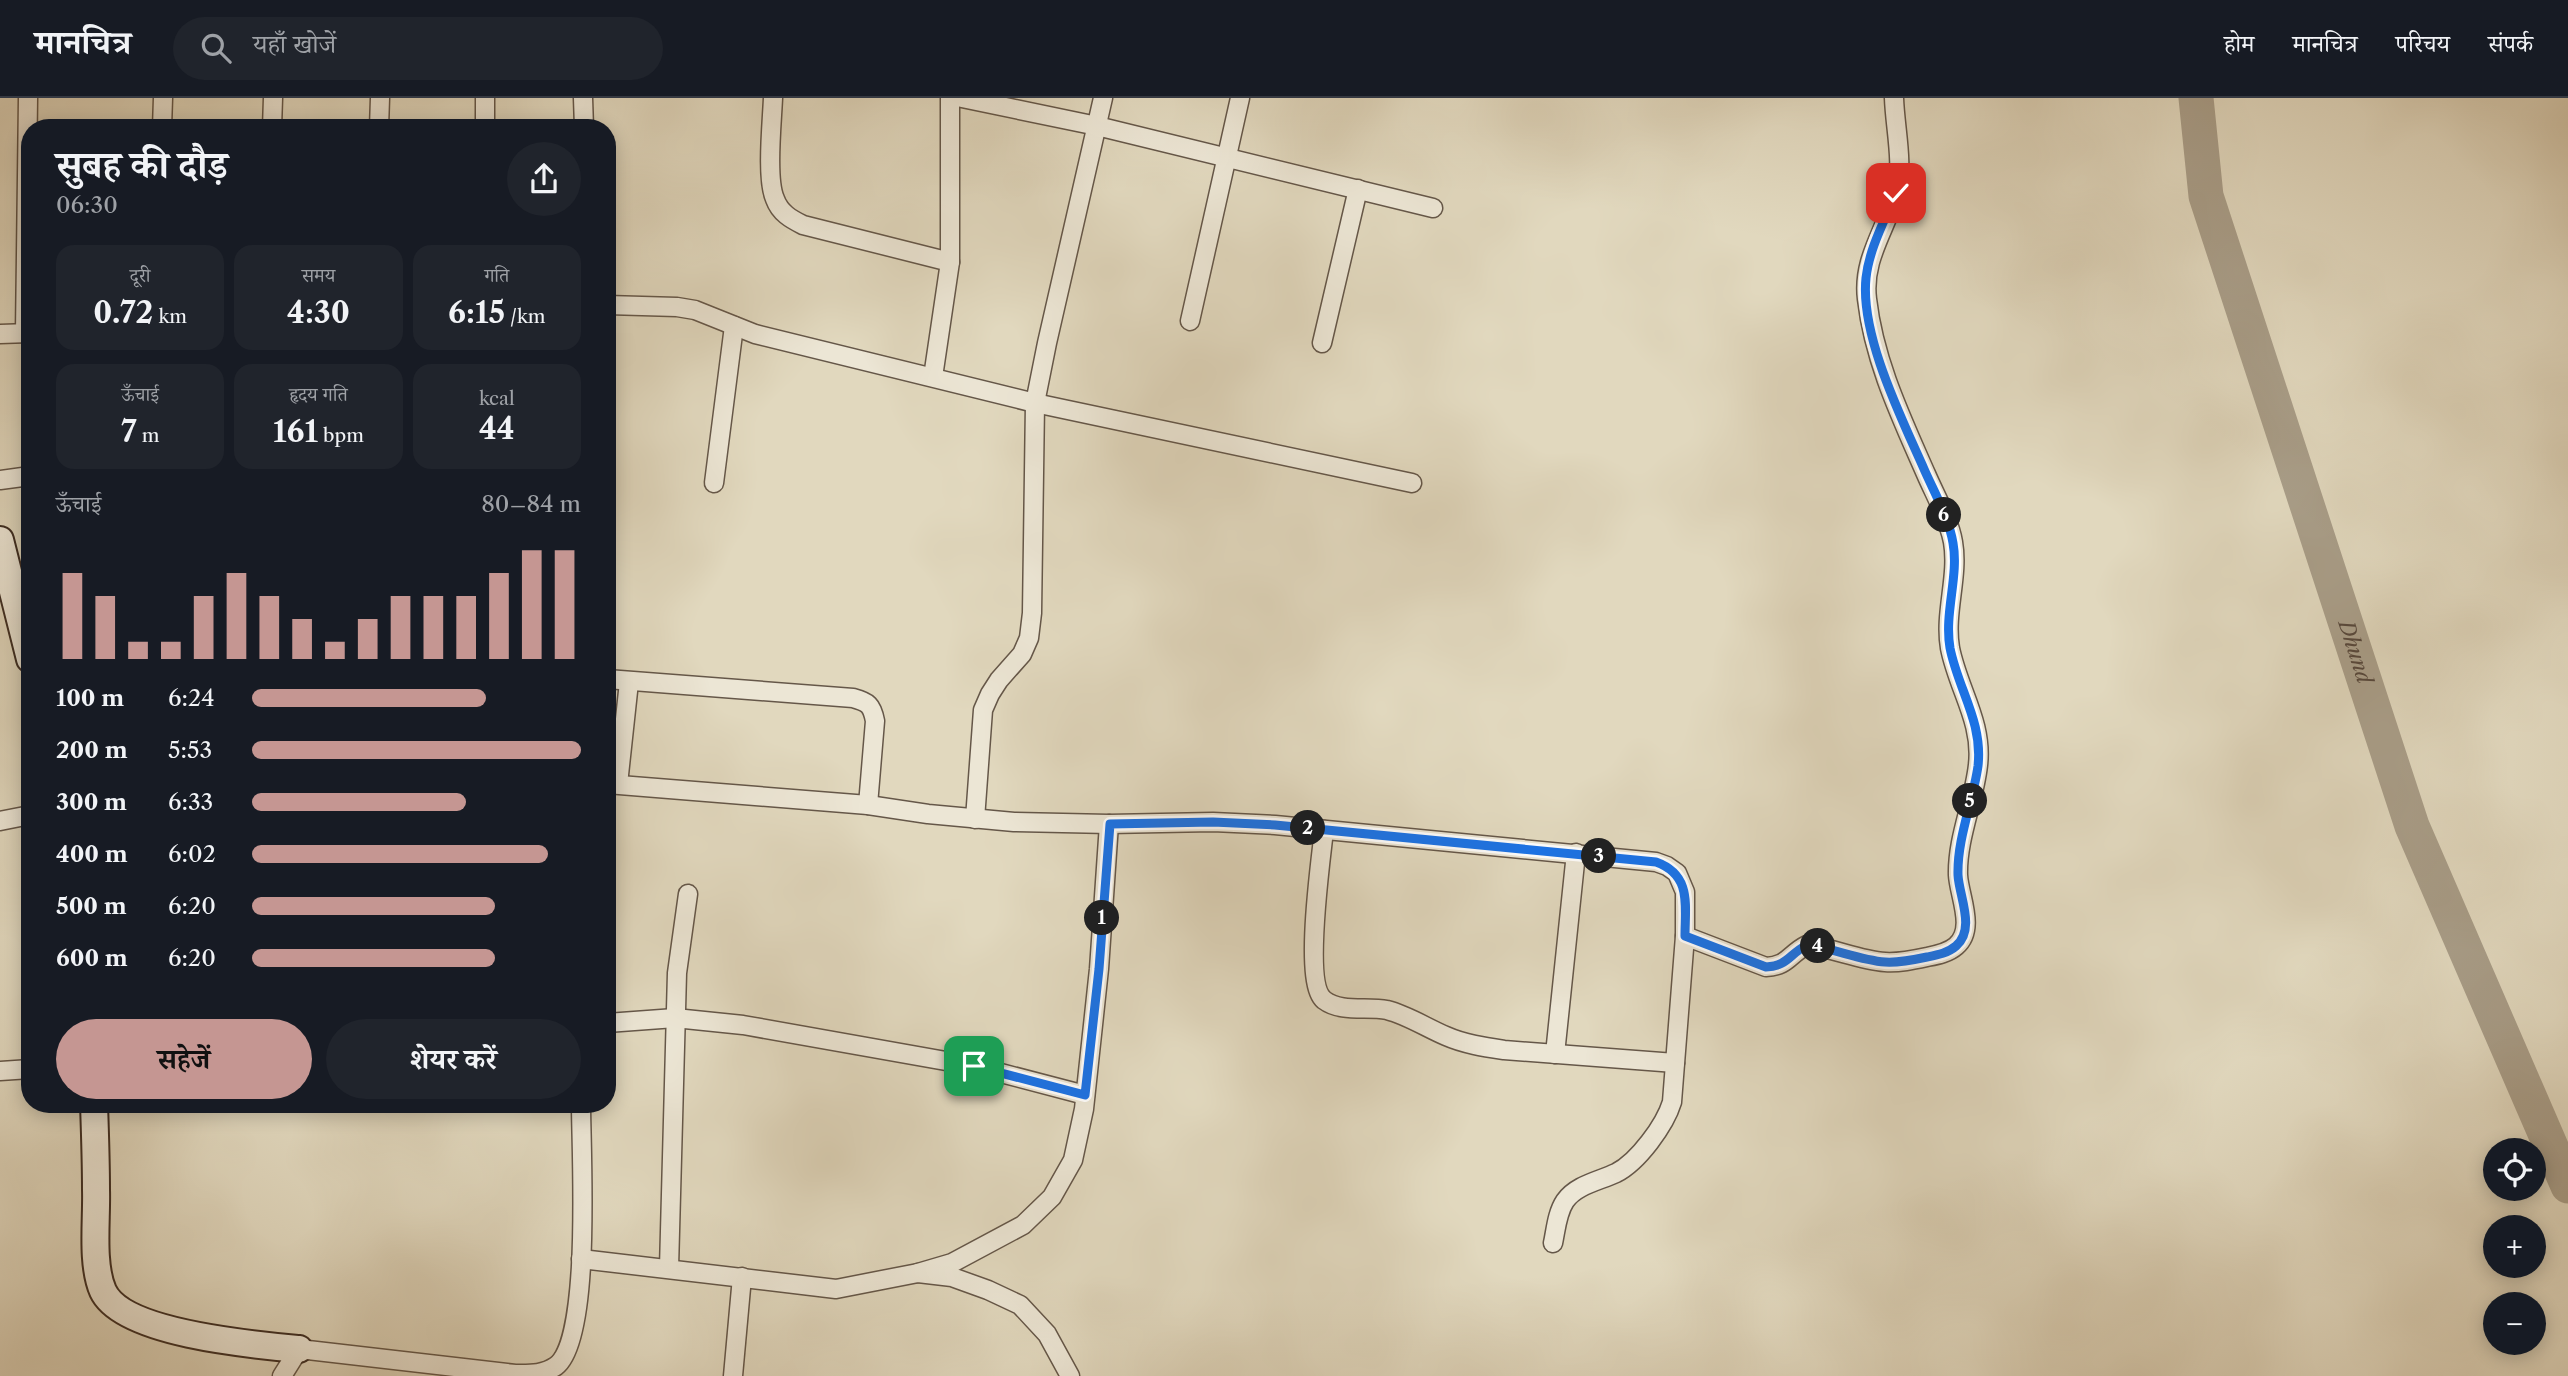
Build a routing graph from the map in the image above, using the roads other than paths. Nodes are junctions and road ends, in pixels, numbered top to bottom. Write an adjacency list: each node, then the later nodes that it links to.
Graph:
1 (28, 98): 13 (street)
2 (163, 98): 14 (street)
3 (273, 98): 15 (street)
4 (380, 98): 16 (street)
5 (485, 98): 17 (street)
6 (583, 98): 18 (street)
7 (773, 98): 23 (street)
8 (950, 98): 23 (street)
9 (962, 98): 19 (street)
10 (1103, 98): 19 (street)
11 (1240, 98): 20 (street)
12 (1894, 98): 50 (street)
13 (28, 119)
14 (162, 119)
15 (272, 119)
16 (379, 119)
17 (485, 119)
18 (584, 119)
19 (1097, 126): 20 (street); 31 (street)
20 (1225, 157): 21 (street); 25 (street)
21 (1358, 189): 22 (street); 29 (street)
22 (1433, 208)
23 (950, 262): 30 (street)
24 (616, 305): 26 (street)
25 (1190, 321)
26 (734, 326): 30 (street); 34 (street)
27 (21, 333): 28 (street)
28 (0, 334)
29 (1322, 343)
30 (933, 377): 31 (street)
31 (1035, 403): 35 (street); 44 (street)
32 (21, 477): 33 (street)
33 (0, 480)
34 (714, 483)
35 (1412, 483)
36 (0, 540): 37 (street)
37 (21, 623)
38 (616, 680): 39 (street)
39 (629, 682): 40 (street); 42 (street)
40 (616, 760)
41 (616, 784): 42 (street)
42 (868, 804): 44 (street)
43 (21, 817): 45 (street)
44 (975, 819): 46 (street)
45 (0, 821)
46 (1110, 824): 47 (street); 57 (street)
47 (1324, 830): 48 (street); 53 (street)
48 (1576, 853): 50 (street); 53 (street)
49 (688, 894): 51 (street)
50 (1685, 936): 54 (street)
51 (675, 1018): 52 (street); 57 (street); 62 (street)
52 (616, 1022)
53 (1555, 1054): 54 (street)
54 (1675, 1063): 60 (street)
55 (21, 1070): 56 (street)
56 (0, 1071)
57 (1085, 1095): 63 (street)
58 (94, 1113): 65 (street)
59 (581, 1113): 61 (street)
60 (1553, 1243)
61 (581, 1259): 62 (street); 66 (street)
62 (669, 1268): 64 (street)
63 (918, 1273): 64 (street); 69 (street)
64 (742, 1277): 68 (street)
65 (299, 1349): 66 (street); 67 (street)
66 (559, 1371)
67 (282, 1376)
68 (733, 1376)
69 (1070, 1376)

